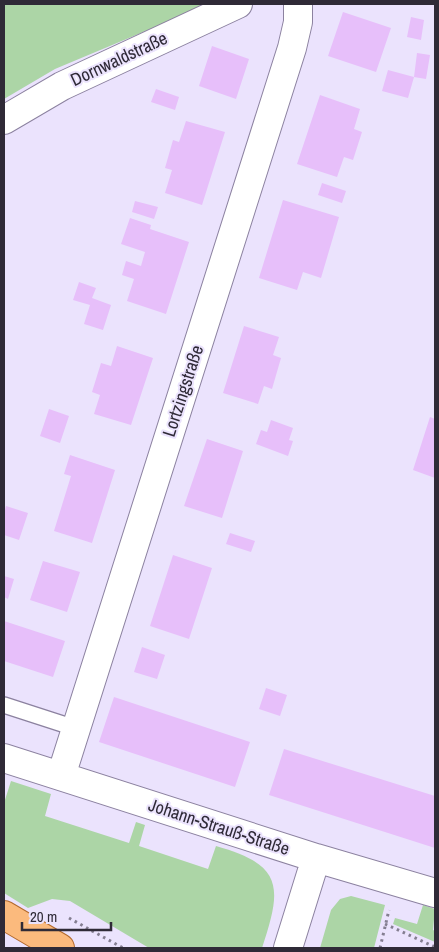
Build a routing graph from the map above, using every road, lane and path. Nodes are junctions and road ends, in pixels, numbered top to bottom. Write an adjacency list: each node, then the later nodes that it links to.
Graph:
1 (238, 4): 3 (street, Dornwaldstraße)
2 (298, 4): 5 (street, Lortzingstraße)
3 (4, 120)
4 (4, 704): 5 (lane)
5 (76, 728): 7 (street, Lortzingstraße)
6 (4, 758): 7 (street, Johann-Strauß-Straße)
7 (61, 776): 8 (street, Johann-Strauß-Straße)
8 (316, 858): 9 (street, Johann-Strauß-Straße); 15 (street)
9 (435, 893)
10 (4, 915): 14 (main road)
11 (385, 924): 13 (path)
12 (383, 933): 16 (path)
13 (435, 947)
14 (60, 948)
15 (288, 948)
16 (380, 948)

